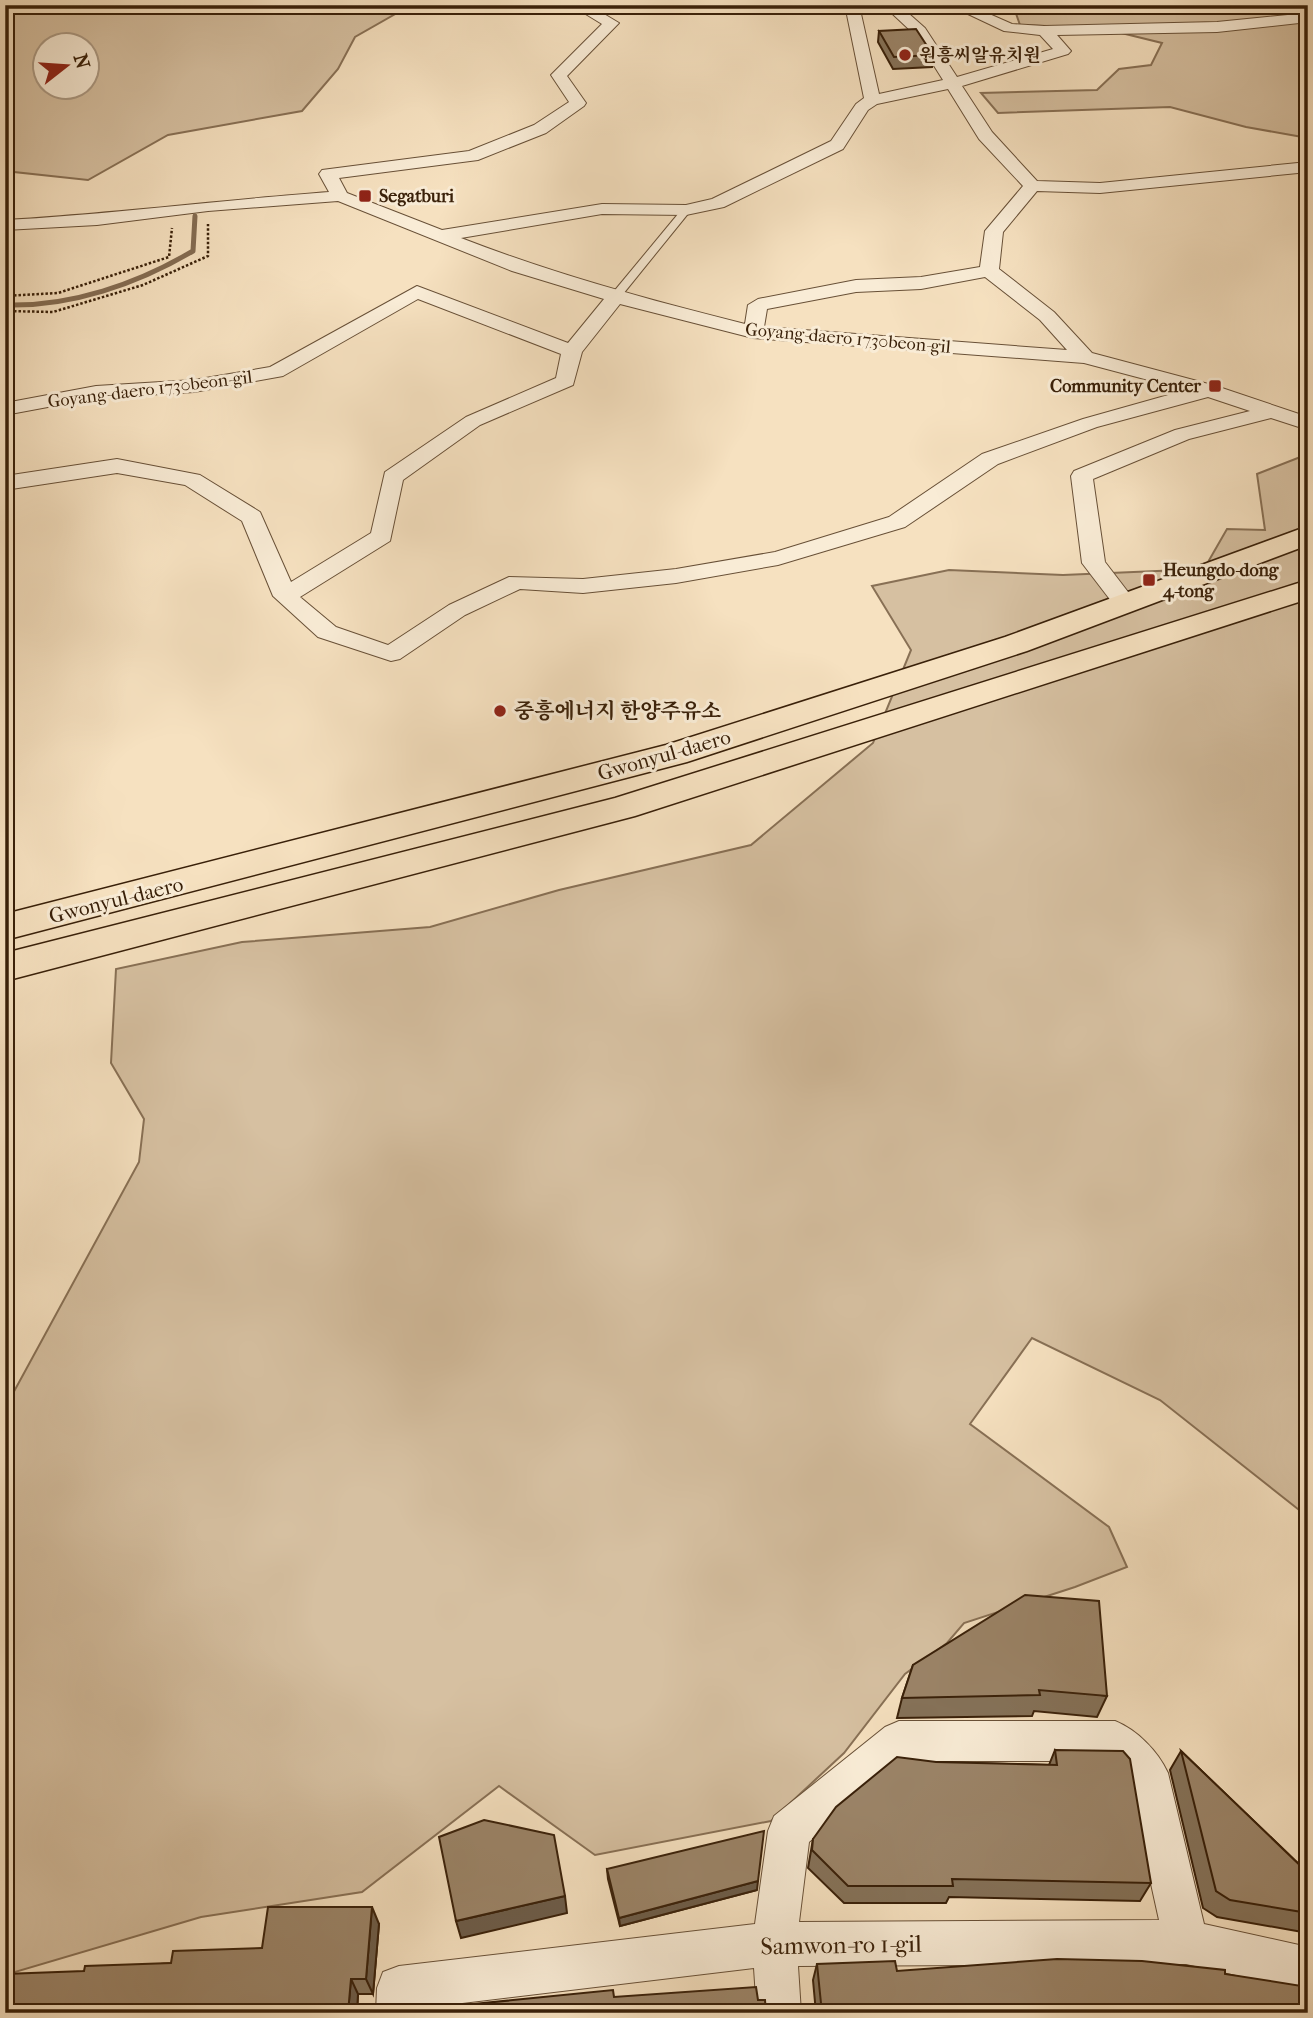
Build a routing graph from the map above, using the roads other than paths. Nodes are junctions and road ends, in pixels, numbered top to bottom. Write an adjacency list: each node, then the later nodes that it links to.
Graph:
1 (578, 5): 11 (street)
2 (852, 5): 8 (street)
3 (957, 6): 4 (street); 6 (street)
4 (896, 11): 7 (street)
5 (1308, 17): 6 (street)
6 (1044, 30): 7 (street)
7 (954, 83): 8 (street); 10 (street)
8 (872, 100): 13 (street)
9 (1308, 167): 10 (street)
10 (1032, 186): 17 (street)
11 (340, 196): 14 (street, Goyang-daero 1730beon-gil); 16 (street, Goyang-daero 1730beon-gil)
12 (17, 206): 14 (street)
13 (685, 210): 16 (street); 18 (lane)
14 (97, 220): 15 (street, Goyang-daero 1730beon-gil)
15 (5, 225)
16 (443, 236): 18 (street, Goyang-daero 1730beon-gil)
17 (989, 271): 19 (street); 21 (street)
18 (615, 297): 19 (street, Goyang-daero 1730beon-gil); 20 (street)
19 (753, 332): 21 (street, Goyang-daero 1730beon-gil)
20 (572, 351): 23 (street, Goyang-daero 1730beon-gil); 29 (street)
21 (1085, 357): 22 (street, Goyang-daero 1730beon-gil)
22 (1209, 390): 24 (street, Goyang-daero 1730beon-gil); 29 (street)
23 (5, 409)
24 (1271, 412): 25 (street, Goyang-daero 1730beon-gil); 30 (street)
25 (1308, 424)
26 (5, 483): 29 (street)
27 (1308, 535): 30 (main road, Gwonyul-daero)
28 (1308, 589): 32 (main road, Gwonyul-daero)
29 (285, 596)
30 (1125, 605): 31 (main road, Gwonyul-daero)
31 (5, 927)
32 (5, 967)
33 (1186, 1942): 34 (street, Samwon-ro 1-gil); 34 (street); 35 (street, Samwon-ro 1-gil)
34 (774, 1944): 36 (street, Samwon-ro 1-gil); 37 (street)
35 (1308, 1969)
36 (398, 2013)
37 (779, 2013)

